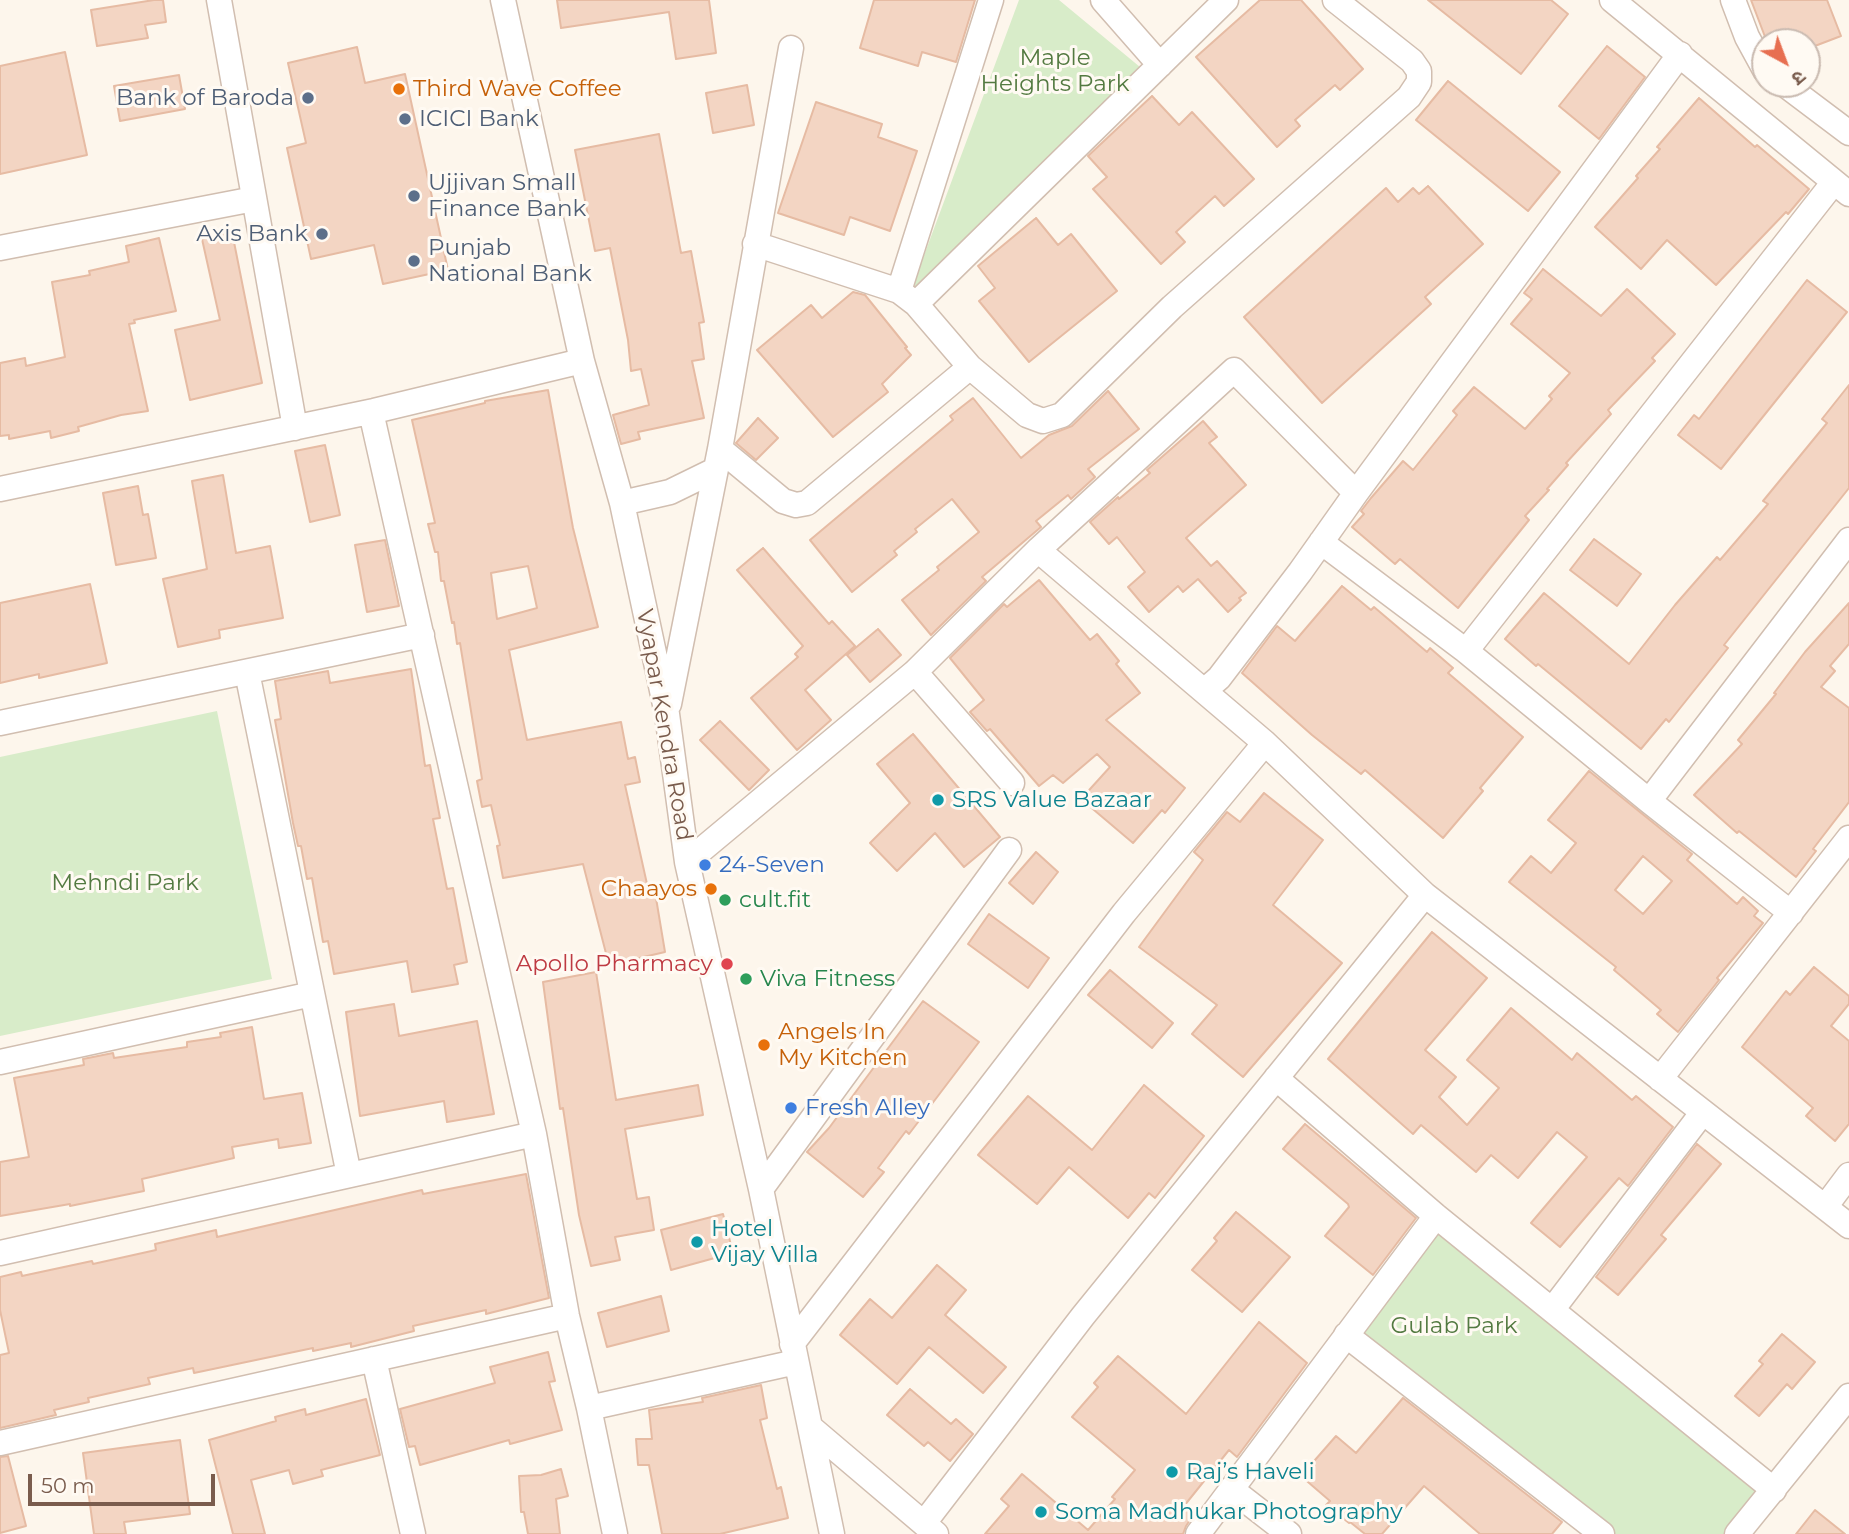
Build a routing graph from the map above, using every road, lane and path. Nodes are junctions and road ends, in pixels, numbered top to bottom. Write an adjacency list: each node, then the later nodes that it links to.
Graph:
1 (219, 0): 16 (street)
2 (503, 0): 20 (street, Vyapar Kendra Road)
3 (991, 0): 19 (street)
4 (1103, 0): 12 (street)
5 (1226, 0): 12 (street)
6 (1335, 0): 21 (street)
7 (1612, 0): 11 (street)
8 (1733, 0): 9 (street)
9 (1751, 44)
10 (791, 48): 17 (street)
11 (1680, 54): 15 (street); 26 (street)
12 (1160, 65): 19 (street)
13 (1803, 98): 14 (street)
14 (1849, 133)
15 (1842, 188): 32 (street)
16 (254, 199): 18 (street); 23 (street)
17 (755, 244): 19 (street); 24 (street)
18 (0, 248)
19 (908, 297): 21 (street)
20 (582, 361): 22 (street); 27 (street, Vyapar Kendra Road)
21 (970, 367): 24 (street)
22 (371, 412): 23 (street); 31 (street)
23 (295, 428): 25 (street)
24 (717, 459): 27 (street); 36 (street)
25 (0, 489)
26 (1356, 493): 29 (street); 30 (street)
27 (622, 503): 36 (street, Vyapar Kendra Road)
28 (1849, 540): 40 (street)
29 (1321, 542): 32 (street); 35 (street)
30 (1038, 550): 34 (street); 35 (street)
31 (422, 635): 33 (street); 51 (street)
32 (1466, 651): 40 (street)
33 (247, 672): 37 (street); 46 (street)
34 (915, 672): 39 (street); 43 (street)
35 (1204, 691): 38 (street)
36 (667, 714): 43 (street, Vyapar Kendra Road)
37 (0, 723)
38 (1265, 743): 44 (street); 62 (street)
39 (1012, 783)
40 (1649, 801): 45 (street)
41 (1849, 838): 45 (street)
42 (1009, 850): 54 (street)
43 (687, 862): 54 (street, Vyapar Kendra Road)
44 (1424, 895): 48 (street); 49 (street)
45 (1791, 912): 49 (street)
46 (312, 994): 47 (street); 52 (street)
47 (0, 1062)
48 (1276, 1078): 56 (street); 70 (street)
49 (1660, 1079): 50 (street)
50 (1703, 1112): 55 (street); 59 (street)
51 (534, 1134): 52 (street); 60 (street)
52 (349, 1175): 58 (street)
53 (1849, 1175): 55 (street)
54 (761, 1189): 62 (street, Vyapar Kendra Road)
55 (1825, 1207): 57 (street)
56 (1436, 1216): 59 (street); 61 (street)
57 (1849, 1226)
58 (0, 1252)
59 (1552, 1310): 69 (street)
60 (567, 1316): 63 (street); 65 (street)
61 (1346, 1335): 68 (street); 76 (street)
62 (794, 1353): 65 (street); 66 (street, Vyapar Kendra Road)
63 (374, 1359): 67 (street); 71 (street)
64 (1849, 1396): 69 (street)
65 (589, 1408): 72 (street)
66 (810, 1427): 70 (street); 73 (street, Vyapar Kendra Road)
67 (0, 1443)
68 (1231, 1489): 74 (street); 75 (street)
69 (1774, 1490): 77 (street)
70 (930, 1529)
71 (413, 1534)
72 (615, 1534)
73 (832, 1534)
74 (1198, 1534)
75 (1289, 1534)
76 (1602, 1534)
77 (1737, 1534)

